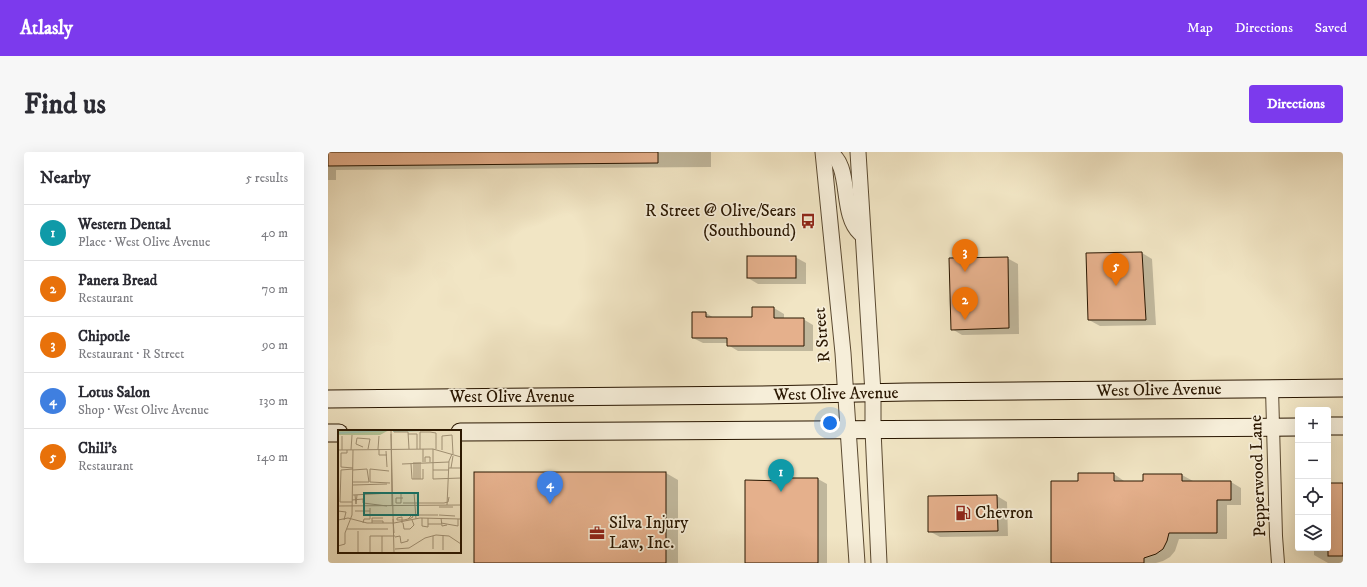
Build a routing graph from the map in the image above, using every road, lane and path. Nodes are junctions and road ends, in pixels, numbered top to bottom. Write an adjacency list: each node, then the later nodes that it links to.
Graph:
1 (824, 152): 8 (street, R Street)
2 (828, 152): 4 (street)
3 (858, 152): 4 (street)
4 (862, 235): 7 (street)
5 (1343, 388): 6 (main road, West Olive Avenue)
6 (1272, 389): 7 (main road, West Olive Avenue); 13 (street, Pepperwood Lane)
7 (873, 393): 8 (main road, West Olive Avenue); 15 (street)
8 (846, 394): 9 (main road, West Olive Avenue); 14 (street, R Street)
9 (328, 399)
10 (1295, 426): 13 (main road, West Olive Avenue)
11 (1331, 426): 12 (main road)
12 (1343, 426)
13 (1273, 427): 15 (main road, West Olive Avenue); 19 (street, Pepperwood Lane)
14 (848, 430): 15 (main road, West Olive Avenue); 16 (main road, West Olive Avenue); 17 (street, R Street)
15 (873, 430): 18 (street)
16 (461, 432)
17 (857, 563)
18 (879, 563)
19 (1278, 563)

